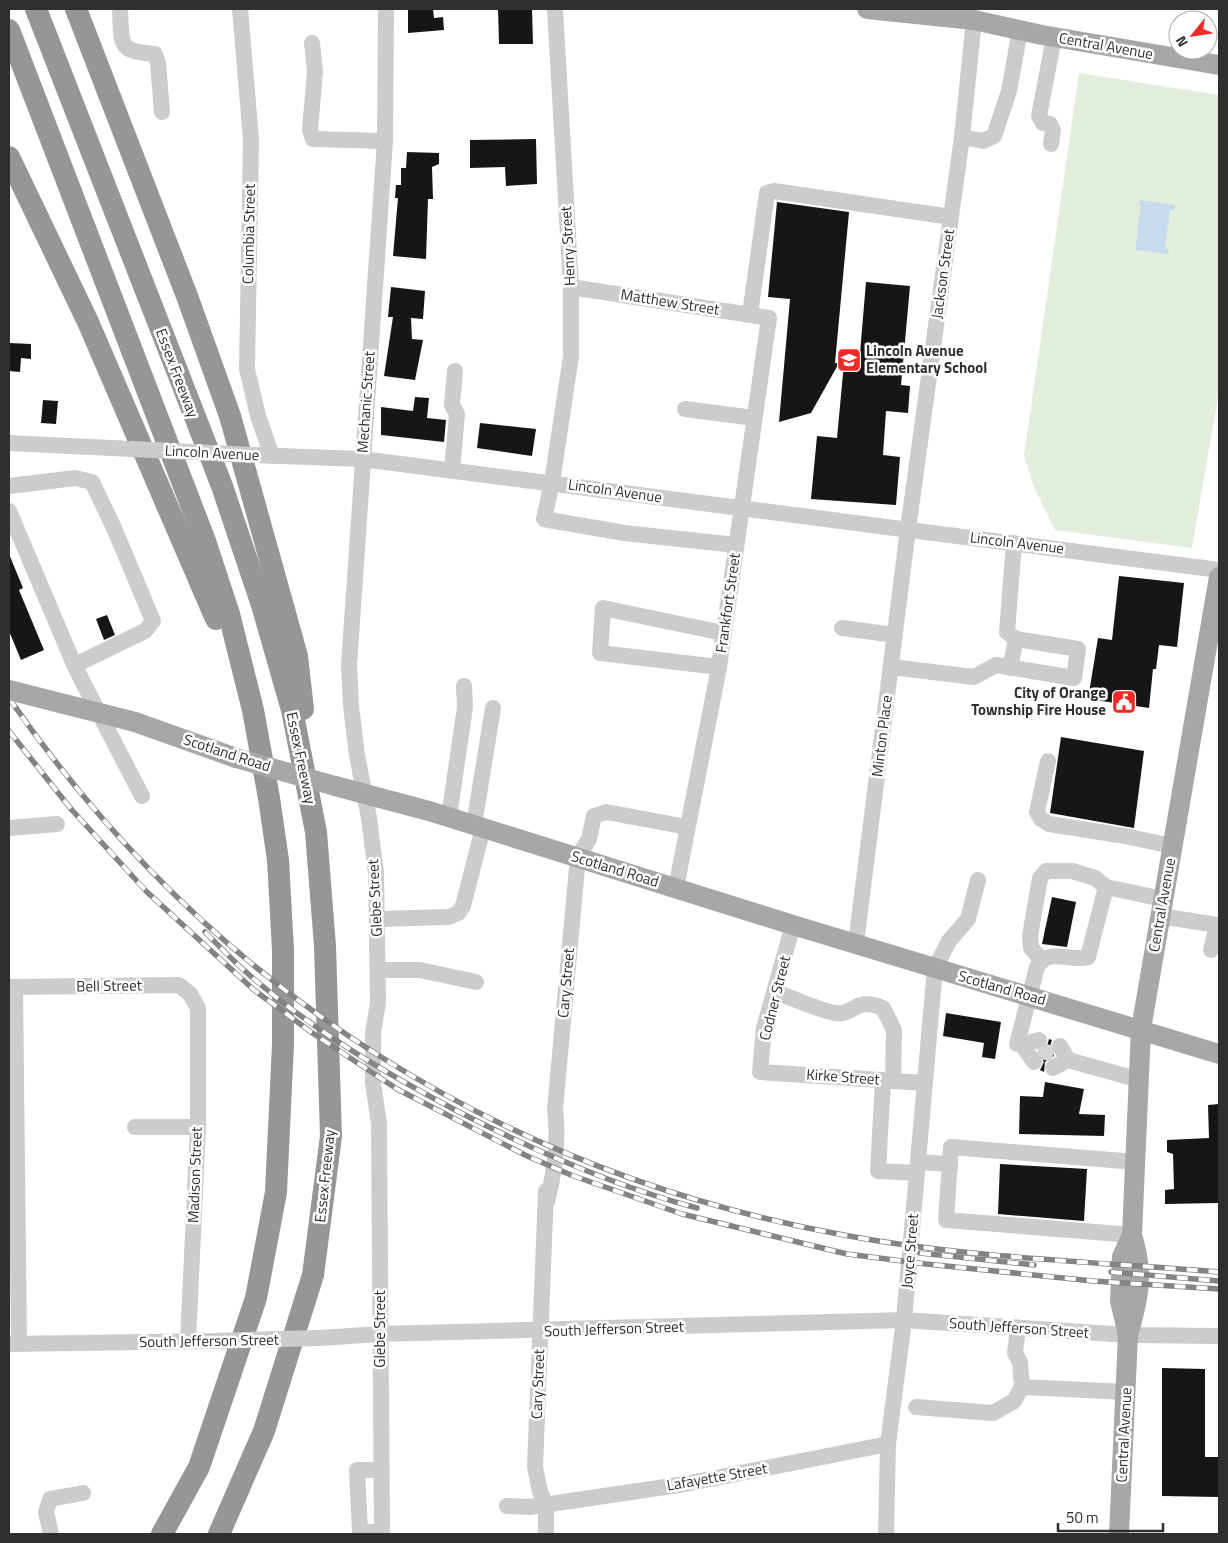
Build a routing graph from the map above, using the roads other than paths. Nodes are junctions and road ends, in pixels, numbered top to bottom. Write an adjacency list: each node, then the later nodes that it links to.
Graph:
1 (36, 9): 59 (highway, Essex Freeway)
2 (76, 9): 59 (highway)
3 (120, 9): 14 (street)
4 (240, 9): 27 (street, Columbia Street)
5 (386, 9): 16 (street, Mechanic Street)
6 (555, 9): 20 (street, Henry Street)
7 (867, 9): 8 (main road, Central Avenue)
8 (975, 14): 9 (main road, Central Avenue); 15 (street, Jackson Street)
9 (1012, 22): 11 (main road, Central Avenue); 15 (street)
10 (9, 30): 50 (highway)
11 (1054, 37): 13 (main road, Central Avenue); 17 (street)
12 (312, 42): 16 (street)
13 (1219, 65)
14 (162, 112)
15 (962, 137): 19 (street, Jackson Street)
16 (385, 141): 28 (street, Mechanic Street)
17 (1051, 144)
18 (9, 157): 50 (highway)
19 (950, 217): 21 (street); 34 (street, Jackson Street)
20 (571, 287): 21 (street, Matthew Street); 30 (street, Henry Street)
21 (750, 314): 22 (street, Matthew Street)
22 (769, 318): 25 (street, Frankfort Street)
23 (456, 371): 29 (street)
24 (685, 409): 25 (street)
25 (754, 418): 32 (street, Frankfort Street)
26 (9, 443): 27 (street, Lincoln Avenue, bridge)
27 (272, 456): 28 (street, Lincoln Avenue)
28 (362, 459): 29 (street, Lincoln Avenue); 52 (street, Mechanic Street)
29 (452, 470): 30 (street, Lincoln Avenue)
30 (552, 482): 32 (street, Lincoln Avenue); 36 (street, Henry Street)
31 (9, 486): 43 (street)
32 (741, 508): 34 (street, Lincoln Avenue); 36 (street, Frankfort Street)
33 (9, 511): 43 (street)
34 (908, 529): 35 (street, Lincoln Avenue); 41 (street, Minton Place)
35 (1014, 543): 37 (street, Lincoln Avenue); 42 (street)
36 (736, 545): 40 (street, Frankfort Street)
37 (1219, 570)
38 (1219, 577): 60 (main road, Central Avenue)
39 (842, 628): 41 (street)
40 (724, 634): 44 (street, Frankfort Street); 44 (street)
41 (894, 635): 45 (street, Minton Place)
42 (1016, 639): 46 (street); 46 (street)
43 (75, 665): 53 (street)
44 (719, 667): 57 (street, Frankfort Street)
45 (890, 667): 46 (street); 69 (street, Minton Place)
46 (1010, 668)
47 (464, 686): 54 (street)
48 (9, 690): 52 (main road, Scotland Road, bridge)
49 (493, 708): 56 (street)
50 (253, 710): 111 (highway)
51 (1048, 761): 60 (street)
52 (364, 794): 54 (main road, Scotland Road); 66 (street, Glebe Street)
53 (142, 796)
54 (449, 817): 56 (main road, Scotland Road)
55 (57, 824): 58 (street)
56 (478, 827): 61 (main road, Scotland Road); 66 (street)
57 (687, 827): 61 (street); 64 (street, Frankfort Street)
58 (9, 828)
59 (316, 832): 112 (highway, Essex Freeway)
60 (1172, 846): 65 (main road, Central Avenue)
61 (578, 857): 64 (main road, Scotland Road); 95 (street, Cary Street)
62 (978, 880): 72 (street)
63 (1106, 887): 65 (street); 71 (street); 71 (street)
64 (676, 888): 68 (main road, Scotland Road)
65 (1162, 908): 67 (street); 79 (main road, Central Avenue)
66 (378, 919): 73 (street, Glebe Street)
67 (1218, 920): 70 (street)
68 (793, 926): 69 (main road, Scotland Road); 76 (street, Codner Street)
69 (856, 943): 72 (main road, Scotland Road)
70 (1211, 950)
71 (1041, 959): 77 (street)
72 (935, 968): 77 (main road, Scotland Road); 86 (street, Joyce Street)
73 (378, 970): 74 (street); 96 (street, Glebe Street)
74 (476, 982)
75 (12, 987): 78 (street, Bell Street); 100 (street)
76 (775, 992): 83 (street, Codner Street); 84 (street)
77 (1028, 995): 79 (main road, Scotland Road); 80 (street)
78 (198, 1008): 88 (street, Madison Street)
79 (1141, 1029): 81 (main road, Scotland Road); 85 (main road, Central Avenue)
80 (1033, 1049)
81 (1219, 1054)
82 (1059, 1058): 85 (street)
83 (760, 1072): 84 (street, Kirke Street)
84 (888, 1080): 86 (street, Kirke Street); 91 (street)
85 (1140, 1080): 89 (main road, Central Avenue)
86 (925, 1083): 91 (street, Joyce Street)
87 (135, 1127): 88 (street)
88 (198, 1127): 99 (street, Madison Street)
89 (1136, 1162): 90 (street); 92 (main road, Central Avenue)
90 (950, 1164): 91 (street); 92 (street)
91 (918, 1167): 93 (street, Joyce Street)
92 (1132, 1235): 97 (main road, Central Avenue)
93 (904, 1320): 94 (street, South Jefferson Street); 95 (street, South Jefferson Street); 104 (street, Joyce Street)
94 (1018, 1328): 97 (street, South Jefferson Street); 101 (street)
95 (540, 1331): 96 (street, South Jefferson Street); 107 (street, Cary Street)
96 (380, 1334): 99 (street, South Jefferson Street, bridge); 105 (street, Glebe Street)
97 (1128, 1335): 98 (street, South Jefferson Street); 102 (main road, Central Avenue)
98 (1219, 1336)
99 (188, 1342): 100 (street, South Jefferson Street)
100 (14, 1343)
101 (1022, 1387): 102 (street); 103 (street)
102 (1127, 1392): 115 (main road, Central Avenue)
103 (916, 1407)
104 (888, 1444): 107 (street, Lafayette Street); 114 (street, Joyce Street)
105 (381, 1470): 109 (street, Glebe Street); 109 (street)
106 (83, 1493): 110 (street)
107 (546, 1504): 108 (street, Lafayette Street); 113 (street, Cary Street)
108 (507, 1506)
109 (382, 1533)
110 (50, 1534)
111 (162, 1534)
112 (219, 1534)
113 (546, 1534)
114 (886, 1534)
115 (1118, 1534)

